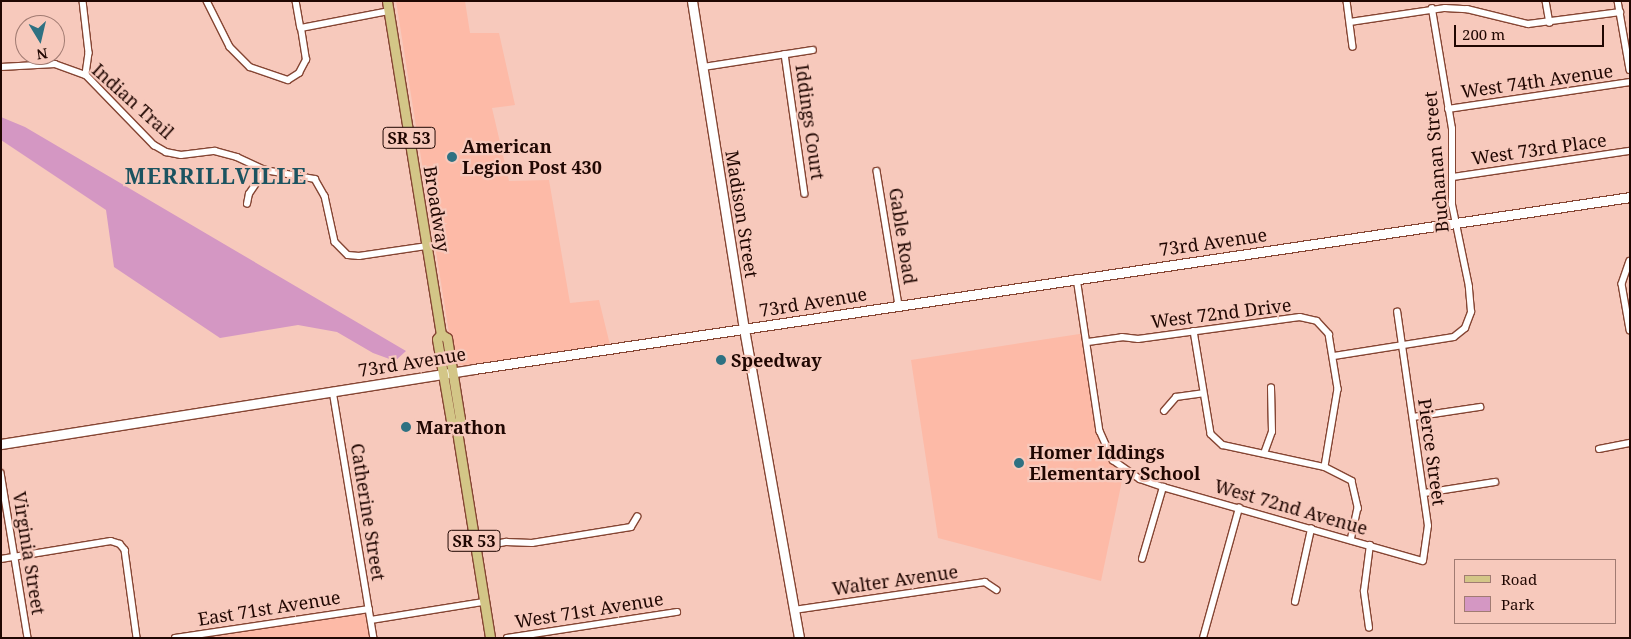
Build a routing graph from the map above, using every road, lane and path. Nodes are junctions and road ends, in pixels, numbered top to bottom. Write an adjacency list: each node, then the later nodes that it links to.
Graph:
1 (83, 1): 20 (street)
2 (207, 1): 13 (street)
3 (296, 1): 13 (street)
4 (692, 1): 18 (street, Madison Street)
5 (1347, 1): 11 (street)
6 (1546, 1): 12 (street)
7 (1618, 1): 10 (street)
8 (388, 4): 13 (street); 31 (main road, Broadway / SR 53)
9 (1432, 9): 11 (street); 12 (street); 22 (street, Buchanan Street)
10 (1620, 12): 12 (street); 19 (street)
11 (1350, 22): 14 (street)
12 (1550, 23)
13 (301, 28)
14 (1353, 47)
15 (813, 50): 16 (street)
16 (785, 54): 18 (street); 27 (street, Iddings Court)
17 (1, 67): 20 (street, Indian Trail)
18 (703, 67): 36 (street, Madison Street)
19 (1630, 70)
20 (86, 75): 24 (street, Indian Trail)
21 (1630, 82): 22 (street, West 74th Avenue)
22 (1448, 109): 26 (street, Buchanan Street)
23 (1630, 151): 26 (street, West 73rd Place)
24 (265, 170): 29 (street); 31 (street, Indian Trail)
25 (877, 172): 34 (street, Gable Road)
26 (1452, 177): 30 (street, Buchanan Street)
27 (805, 194)
28 (1630, 196): 30 (street, 73rd Avenue)
29 (247, 204)
30 (1456, 224): 33 (street, 73rd Avenue); 40 (street, Buchanan Street)
31 (427, 246): 42 (main road, Broadway / SR 53)
32 (1630, 261): 37 (street)
33 (1077, 278): 34 (street, 73rd Avenue); 39 (street)
34 (899, 305): 36 (street, 73rd Avenue)
35 (1397, 312): 40 (street, Pierce Street)
36 (744, 329): 42 (street, 73rd Avenue); 72 (street, Madison Street)
37 (1630, 330)
38 (1194, 331): 39 (street, West 72nd Drive); 41 (street, West 72nd Drive); 45 (street)
39 (1088, 342): 56 (street, West 72nd Avenue)
40 (1402, 346): 41 (street); 48 (street, Pierce Street)
41 (1334, 356): 53 (street, West 72nd Drive)
42 (448, 373): 44 (street, 73rd Avenue); 63 (main road, Broadway / SR 53)
43 (1271, 388): 52 (street)
44 (333, 391): 50 (street, 73rd Avenue); 71 (street, Catherine Street)
45 (1203, 393): 47 (street); 52 (street)
46 (1480, 407): 48 (street)
47 (1164, 411)
48 (1412, 417): 57 (street, Pierce Street)
49 (1630, 443): 51 (street)
50 (1, 444)
51 (1599, 448)
52 (1264, 451): 53 (street)
53 (1326, 467): 61 (street)
54 (1, 473): 64 (street, Virginia Street)
55 (1495, 482): 57 (street)
56 (1163, 487): 58 (street, West 72nd Avenue); 66 (street)
57 (1424, 494): 67 (street, Pierce Street)
58 (1239, 508): 60 (street, West 72nd Avenue); 83 (street)
59 (637, 517): 63 (street)
60 (1312, 529): 61 (street, West 72nd Avenue); 70 (street)
61 (1351, 540): 62 (street, West 72nd Avenue)
62 (1370, 545): 67 (street, West 72nd Avenue); 75 (street)
63 (476, 548): 69 (main road, Broadway / SR 53)
64 (15, 557): 65 (street); 76 (street, Virginia Street); 77 (street)
65 (1, 559)
66 (1142, 559)
67 (1423, 561)
68 (997, 590): 72 (street, Walter Avenue)
69 (484, 602): 74 (street); 80 (main road, Broadway / SR 53)
70 (1295, 602)
71 (369, 609): 74 (street, Catherine Street); 78 (street, East 71st Avenue)
72 (794, 610): 82 (street, Madison Street)
73 (676, 612): 81 (street, West 71st Avenue)
74 (371, 620): 79 (street, Catherine Street)
75 (1368, 628)
76 (28, 638)
77 (137, 638)
78 (174, 638)
79 (374, 638)
80 (490, 638)
81 (507, 638)
82 (799, 638)
83 (1202, 638)

